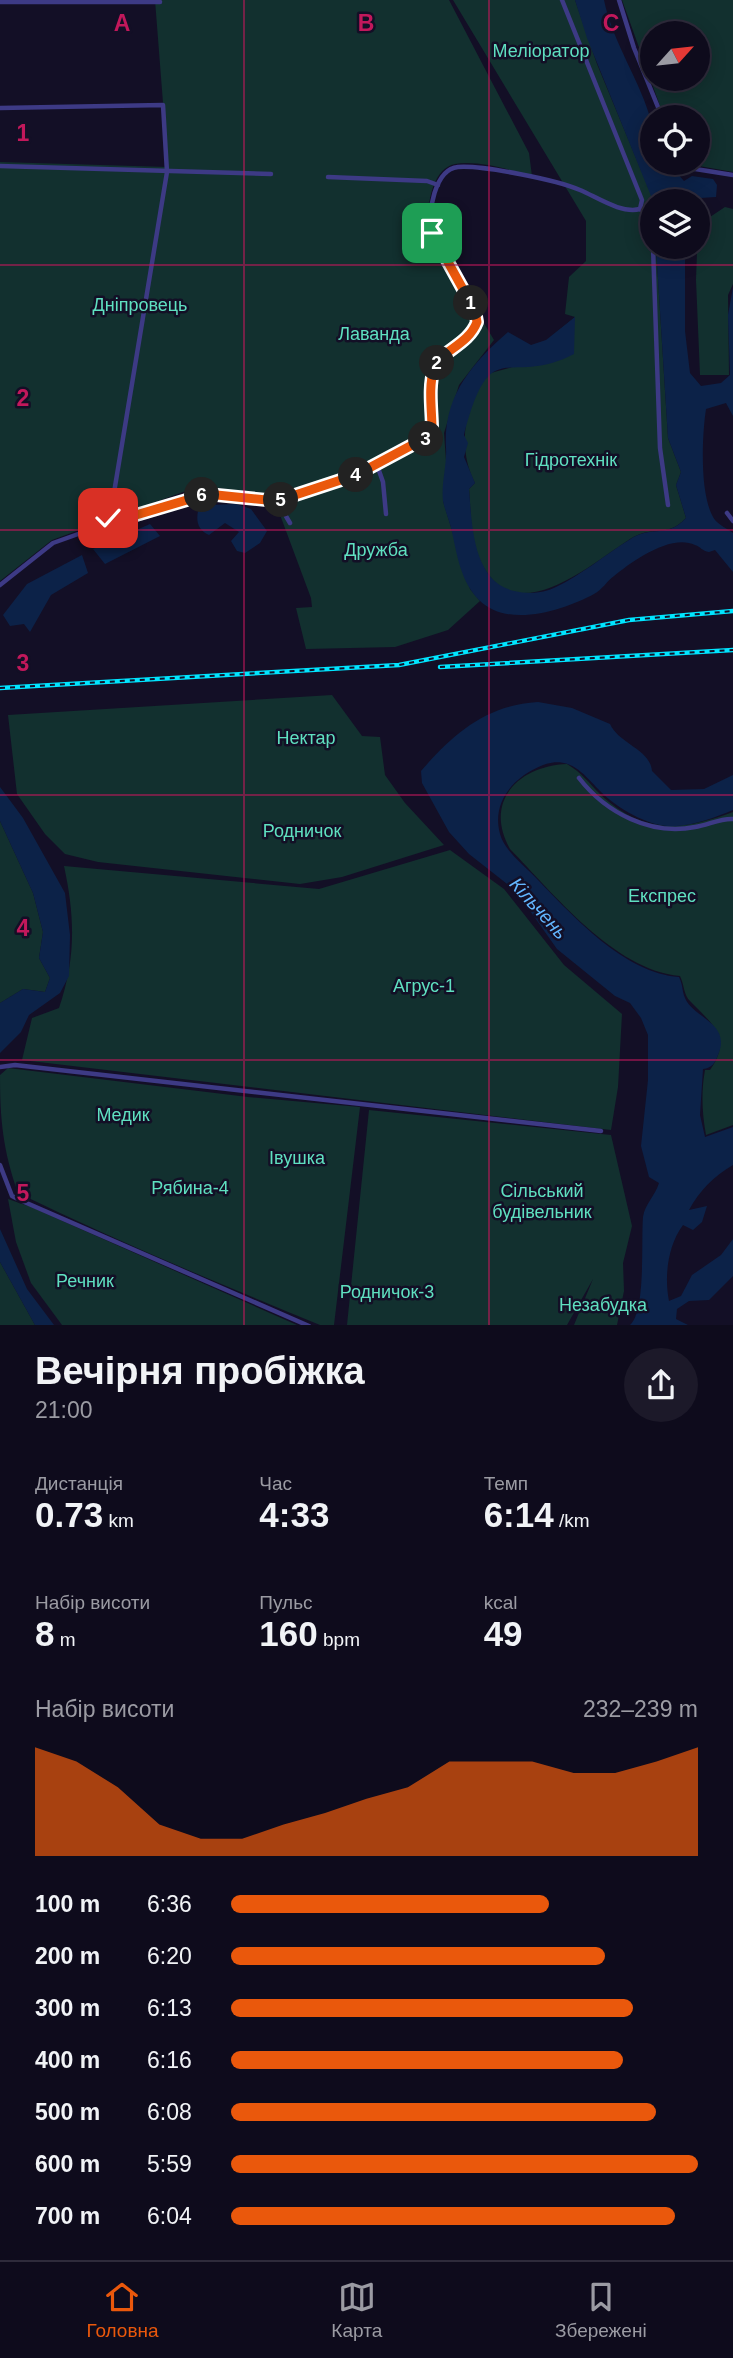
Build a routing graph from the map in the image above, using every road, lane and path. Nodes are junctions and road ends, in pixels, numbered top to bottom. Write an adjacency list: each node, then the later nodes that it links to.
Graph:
1 (562, 0): 14 (street)
2 (619, 0): 5 (street)
3 (0, 2): 4 (street)
4 (160, 2)
5 (657, 105)
6 (0, 108): 9 (street)
7 (0, 166): 9 (street)
8 (710, 171): 11 (street)
9 (167, 172): 10 (street); 23 (street)
10 (271, 174)
11 (733, 175)
12 (328, 177): 13 (street)
13 (438, 184): 15 (street); 17 (street)
14 (640, 195)
15 (640, 209)
16 (653, 259): 19 (street)
17 (377, 465): 18 (street); 21 (street)
18 (277, 501): 23 (street); 24 (street)
19 (668, 505)
20 (727, 513): 22 (street)
21 (386, 514)
22 (733, 521)
23 (109, 523): 25 (street)
24 (290, 523)
25 (0, 585)
26 (579, 778): 27 (street)
27 (733, 819)
28 (0, 1067): 29 (street)
29 (601, 1131)
30 (0, 1165): 31 (street)
31 (309, 1325)

